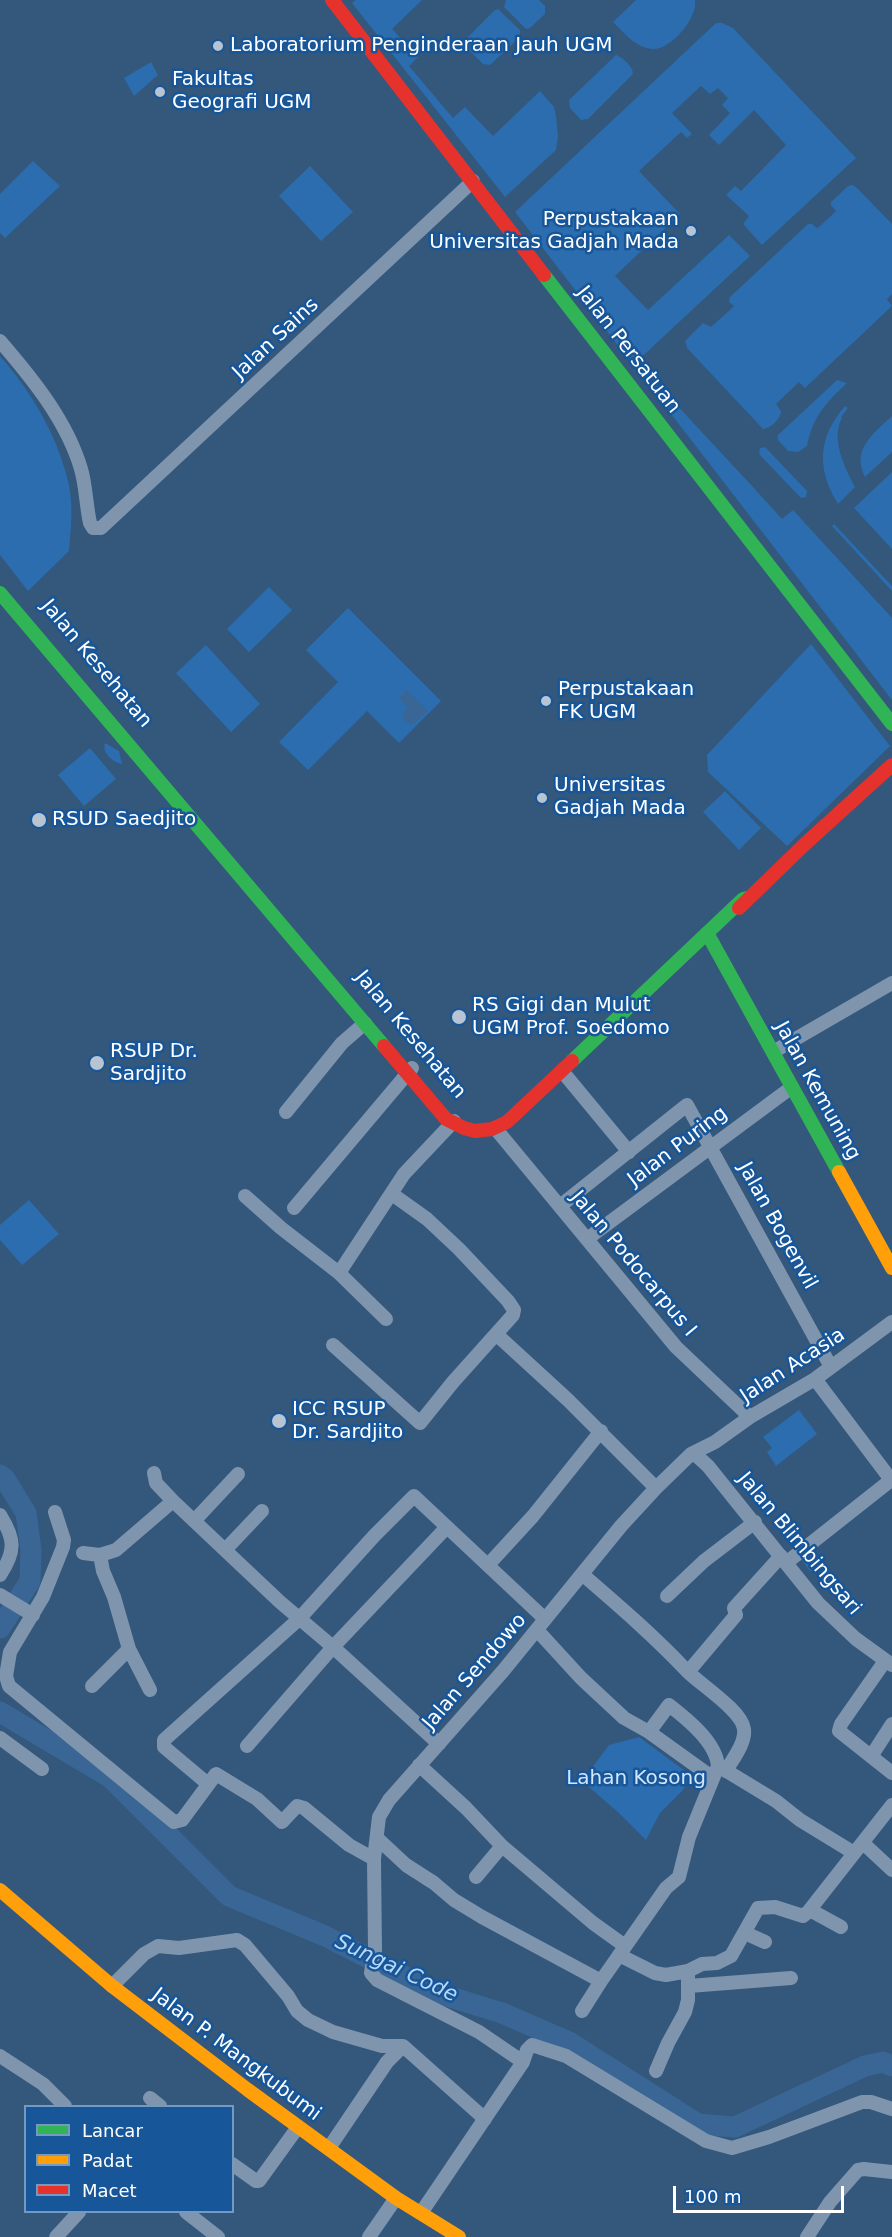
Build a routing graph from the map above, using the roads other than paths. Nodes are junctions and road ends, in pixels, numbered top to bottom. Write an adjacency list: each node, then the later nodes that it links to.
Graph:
1 (332, 0): 2 (street, Jalan Persatuan)
2 (473, 181): 3 (street, Jalan Sains); 7 (street, Jalan Persatuan)
3 (0, 341)
4 (0, 581): 6 (street, Jalan Kesehatan)
5 (0, 593): 6 (street, Jalan Kesehatan)
6 (66, 666): 12 (street, Jalan Kesehatan)
7 (892, 724)
8 (892, 759): 10 (street)
9 (892, 765): 10 (street)
10 (835, 815): 11 (street)
11 (708, 935): 16 (street, Jalan Kemuning); 18 (street)
12 (324, 969): 14 (street, Jalan Kesehatan); 15 (street, Jalan Kesehatan)
13 (892, 983): 16 (street)
14 (365, 1023): 15 (street, Jalan Kesehatan); 20 (street)
15 (392, 1049): 17 (street, Jalan Kesehatan)
16 (773, 1052): 19 (street, Jalan Kemuning)
17 (410, 1070): 21 (street, Jalan Kesehatan); 28 (street)
18 (562, 1071): 22 (street); 24 (street)
19 (792, 1087): 23 (street, Jalan Puring); 30 (street, Jalan Kemuning)
20 (286, 1113)
21 (454, 1121): 22 (street); 25 (street)
22 (495, 1128): 27 (street, Jalan Podocarpus I)
23 (711, 1146): 24 (street, Jalan Bogenvil); 29 (street, Jalan Puring); 36 (street, Jalan Bogenvil)
24 (629, 1152): 27 (street)
25 (392, 1194): 31 (street); 34 (street)
26 (245, 1196): 31 (street)
27 (560, 1206): 29 (street, Jalan Podocarpus I)
28 (294, 1208)
29 (587, 1239): 38 (street, Jalan Podocarpus I)
30 (892, 1268)
31 (339, 1273): 32 (street)
32 (386, 1319)
33 (892, 1322): 36 (street, Jalan Acasia)
34 (496, 1334): 35 (street); 39 (street)
35 (333, 1345)
36 (831, 1367): 37 (street, Jalan Acasia)
37 (815, 1379): 38 (street, Jalan Acasia); 45 (street)
38 (750, 1417): 40 (street, Jalan Acasia)
39 (601, 1431): 46 (street); 59 (street)
40 (715, 1443): 41 (street, Jalan Acasia); 42 (street)
41 (691, 1454): 42 (street, Jalan Blimbingsari); 46 (street, Jalan Sendowo)
42 (708, 1466): 52 (street, Jalan Blimbingsari)
43 (154, 1473): 47 (street)
44 (238, 1474): 51 (street)
45 (892, 1480): 58 (street)
46 (656, 1488): 60 (street, Jalan Sendowo)
47 (173, 1501): 51 (street); 57 (street)
48 (262, 1511): 55 (street)
49 (55, 1512): 64 (street)
50 (0, 1515): 54 (street)
51 (194, 1521): 55 (street)
52 (755, 1522): 58 (street, Jalan Blimbingsari); 63 (street)
53 (446, 1528): 59 (street); 65 (street); 67 (street)
54 (5, 1536): 61 (street)
55 (225, 1550): 65 (street)
56 (83, 1553): 57 (street)
57 (100, 1555): 68 (street)
58 (783, 1559): 69 (street, Jalan Blimbingsari); 70 (street)
59 (488, 1565): 66 (street)
60 (582, 1574): 66 (street, Jalan Sendowo); 70 (street)
61 (0, 1575)
62 (0, 1595): 64 (street)
63 (667, 1596)
64 (30, 1613): 83 (street)
65 (299, 1619): 67 (street); 83 (street)
66 (541, 1625): 74 (street); 76 (street, Jalan Sendowo)
67 (333, 1647): 76 (street); 77 (street)
68 (129, 1649): 71 (street); 72 (street)
69 (889, 1663): 78 (street)
70 (688, 1672): 81 (street)
71 (92, 1686)
72 (150, 1690)
73 (892, 1724): 78 (street)
74 (648, 1732): 81 (street); 81 (street)
75 (0, 1738): 80 (street)
76 (439, 1744): 79 (street, Jalan Sendowo)
77 (247, 1746)
78 (872, 1755): 82 (street)
79 (419, 1765): 85 (street, Jalan Sendowo); 86 (street)
80 (42, 1769)
81 (719, 1772): 87 (street); 96 (street)
82 (892, 1773)
83 (208, 1784): 88 (street)
84 (892, 1805): 87 (street)
85 (377, 1838): 88 (street, Jalan Sendowo); 99 (street)
86 (502, 1846): 90 (street); 96 (street)
87 (859, 1848): 89 (street); 92 (street)
88 (374, 1859): 105 (street, Jalan Sendowo)
89 (892, 1870)
90 (476, 1877)
91 (0, 1890): 100 (street, Jalan P. Mangkubumi)
92 (810, 1910): 93 (street); 94 (street)
93 (841, 1927)
94 (745, 1933): 95 (street); 97 (street)
95 (765, 1942)
96 (622, 1950): 97 (street); 99 (street)
97 (688, 1971): 101 (street)
98 (791, 1978): 101 (street)
99 (601, 1981): 102 (street)
100 (112, 1986): 103 (street); 110 (street, Jalan P. Mangkubumi)
101 (689, 1986): 106 (street)
102 (582, 2011)
103 (403, 2046): 109 (street); 111 (street)
104 (0, 2056): 107 (street)
105 (524, 2062): 108 (street); 109 (street)
106 (656, 2071)
107 (64, 2105)
108 (892, 2109)
109 (485, 2119): 117 (street)
110 (298, 2127): 111 (street, Jalan P. Mangkubumi); 112 (street)
111 (329, 2148): 114 (street, Jalan P. Mangkubumi)
112 (234, 2165)
113 (892, 2172): 122 (street)
114 (396, 2198): 117 (street, Jalan P. Mangkubumi); 120 (street)
115 (77, 2213): 118 (street)
116 (188, 2213): 119 (street)
117 (421, 2213): 121 (street, Jalan P. Mangkubumi)
118 (56, 2237)
119 (218, 2237)
120 (369, 2237)
121 (459, 2237)
122 (807, 2237)

